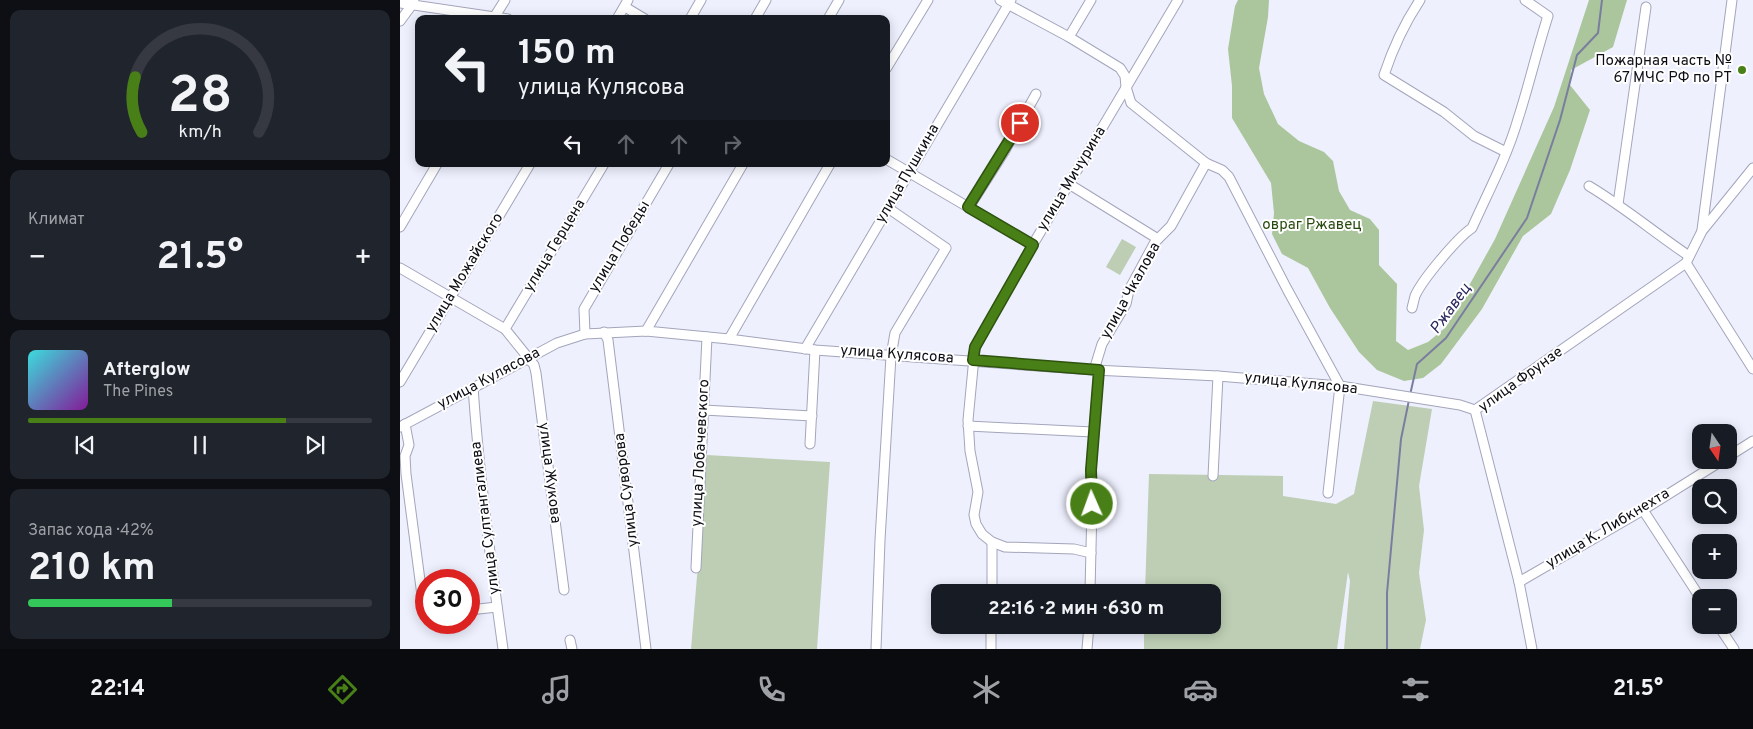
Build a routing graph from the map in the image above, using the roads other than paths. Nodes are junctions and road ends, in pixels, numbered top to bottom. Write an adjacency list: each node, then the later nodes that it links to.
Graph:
1 (505, 0): 17 (street)
2 (702, 0): 20 (street)
3 (766, 0): 21 (street)
4 (839, 0): 22 (street)
5 (928, 0): 25 (street)
6 (1091, 0): 24 (street)
7 (1178, 0): 26 (street, улица Мичурина)
8 (1420, 0): 28 (street)
9 (1525, 0): 28 (street)
10 (1732, 0): 45 (street, улица Фрунзе)
11 (414, 2): 13 (street); 16 (street); 23 (street)
12 (1006, 2): 24 (street); 38 (street, улица Пушкина)
13 (400, 3)
14 (626, 3): 18 (street); 19 (street)
15 (1646, 8): 41 (street)
16 (489, 15)
17 (496, 15)
18 (619, 15)
19 (640, 15)
20 (693, 15)
21 (757, 15)
22 (830, 15)
23 (400, 21)
24 (1068, 37): 26 (street)
25 (890, 62)
26 (1126, 87): 30 (street); 39 (street, улица Мичурина)
27 (1036, 94): 42 (street)
28 (1506, 152): 51 (street)
29 (890, 161): 38 (street)
30 (1206, 164): 46 (street, улица Чкалова); 67 (street)
31 (435, 167): 44 (street)
32 (528, 167): 50 (street, улица Можайского)
33 (602, 167): 52 (street, улица Герцена)
34 (667, 167): 55 (street, улица Победы)
35 (741, 167): 53 (street)
36 (828, 167): 57 (street)
37 (1753, 167): 45 (street, улица Фрунзе)
38 (909, 172): 42 (street); 43 (street, улица Пушкина)
39 (1069, 184): 46 (street); 47 (street, улица Мичурина)
40 (1589, 186): 41 (street)
41 (1618, 204): 48 (street)
42 (968, 207): 47 (street)
43 (888, 208): 58 (street, улица Пушкина); 60 (street)
44 (400, 228)
45 (1702, 231): 48 (street, улица Фрунзе)
46 (1158, 239): 64 (street, улица Чкалова)
47 (1033, 245): 62 (street, улица Мичурина)
48 (1687, 260): 63 (street); 70 (street, улица Фрунзе)
49 (400, 268): 50 (street)
50 (451, 297): 52 (street); 66 (street, улица Можайского)
51 (1412, 308)
52 (505, 329): 61 (street, улица Жукова)
53 (646, 331): 54 (street, улица Кулясова); 56 (street, улица Кулясова)
54 (604, 332): 55 (street, улица Кулясова); 97 (street, улица Суворова)
55 (585, 334): 61 (street, улица Кулясова)
56 (707, 337): 57 (street, улица Кулясова); 69 (street, улица Лобачевского)
57 (728, 339): 58 (street, улица Кулясова)
58 (805, 349): 59 (street, улица Кулясова)
59 (815, 350): 60 (street, улица Кулясова); 71 (street)
60 (892, 356): 62 (street, улица Кулясова); 98 (street)
61 (527, 358): 68 (street, улица Кулясова); 90 (street, улица Жукова)
62 (973, 360): 64 (street, улица Кулясова); 73 (street, улица Мичурина)
63 (1753, 369)
64 (1096, 370): 65 (street, улица Кулясова); 74 (street, улица Чкалова)
65 (1218, 376): 67 (street, улица Кулясова); 79 (street)
66 (400, 382)
67 (1340, 386): 70 (street, улица Кулясова); 80 (street)
68 (473, 387): 72 (street, улица Кулясова); 91 (street, улица Султангалиева)
69 (703, 410): 71 (street); 84 (street, улица Лобачевского)
70 (1475, 410): 86 (street, улица Фрунзе)
71 (812, 416): 76 (street)
72 (403, 426): 85 (street)
73 (968, 426): 74 (street); 82 (street, улица Мичурина)
74 (1094, 432): 83 (street, улица Чкалова)
75 (1753, 441): 77 (street)
76 (810, 444)
77 (1738, 450)
78 (1708, 469): 81 (street, улица К. Либкнехта)
79 (1212, 476)
80 (1328, 493)
81 (1642, 510): 86 (street, улица К. Либкнехта); 89 (street)
82 (992, 542): 83 (street); 87 (street)
83 (1091, 553): 88 (street, улица Чкалова)
84 (696, 568)
85 (419, 569)
86 (1519, 582): 101 (street, улица Фрунзе)
87 (992, 584)
88 (1090, 584)
89 (1694, 589)
90 (564, 590)
91 (497, 607): 92 (street); 96 (street, улица Султангалиева)
92 (480, 609)
93 (991, 634): 99 (street)
94 (1088, 634): 100 (street)
95 (1724, 634): 102 (street)
96 (503, 649)
97 (646, 649)
98 (876, 649)
99 (991, 649)
100 (1087, 649)
101 (1532, 649)
102 (1734, 649)

